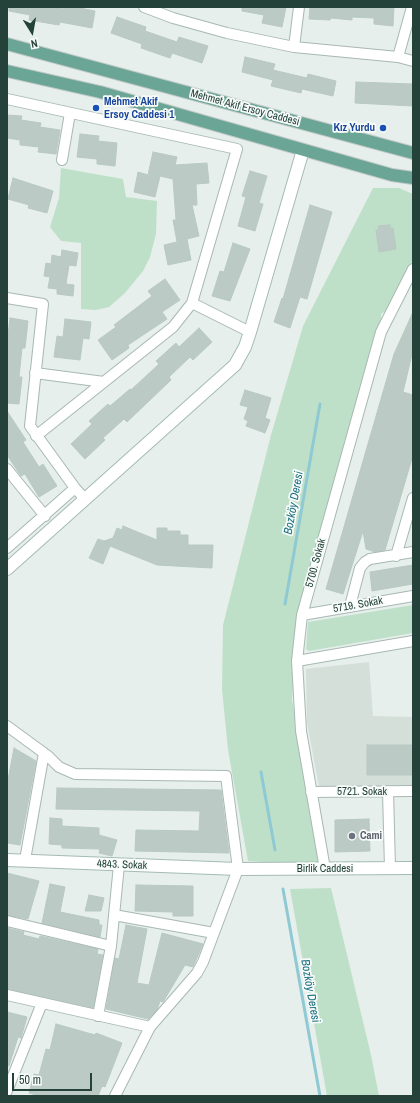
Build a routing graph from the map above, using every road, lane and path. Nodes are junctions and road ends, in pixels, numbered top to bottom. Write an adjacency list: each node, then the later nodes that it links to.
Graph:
1 (144, 7): 5 (street)
2 (175, 7): 5 (street)
3 (299, 7): 7 (street)
4 (412, 7): 8 (street)
5 (173, 18): 7 (street)
6 (7, 44): 14 (main road, Mehmet Akif Ersoy Caddesi)
7 (294, 47): 8 (street)
8 (398, 57): 9 (street)
9 (413, 61)
10 (7, 71): 13 (main road, Mehmet Akif Ersoy Caddesi)
11 (7, 99): 12 (street)
12 (70, 113): 15 (street); 19 (street)
13 (303, 150): 16 (main road, Mehmet Akif Ersoy Caddesi); 20 (street)
14 (411, 150)
15 (62, 160)
16 (413, 178)
17 (413, 269): 36 (street, 5700. Sokak)
18 (7, 298): 21 (street)
19 (192, 303): 20 (street); 22 (street)
20 (250, 332): 27 (street)
21 (35, 373): 22 (street); 23 (street)
22 (104, 382): 23 (street)
23 (36, 436): 25 (street)
24 (7, 469): 29 (street)
25 (75, 488): 27 (street); 29 (street)
26 (413, 498): 28 (street)
27 (85, 499): 33 (street)
28 (411, 512): 32 (street)
29 (45, 516): 30 (street)
30 (7, 548)
31 (413, 552): 32 (street)
32 (396, 556): 35 (street)
33 (7, 569)
34 (413, 596): 35 (street, 5719. Sokak)
35 (350, 606): 36 (street, 5719. Sokak)
36 (302, 614): 38 (street, 5700. Sokak)
37 (413, 640): 38 (street)
38 (297, 660): 42 (street, 5700. Sokak)
39 (7, 726): 40 (street)
40 (44, 753): 45 (street); 48 (street)
41 (413, 791): 43 (street, 5721. Sokak)
42 (311, 792): 43 (street, 5721. Sokak); 49 (street, 5700. Sokak)
43 (388, 792): 50 (street)
44 (7, 860): 45 (street, 4843. Sokak)
45 (25, 860): 46 (street, 4843. Sokak)
46 (119, 865): 48 (street, 4843. Sokak); 51 (street)
47 (413, 868): 50 (street, Birlik Caddesi)
48 (238, 869): 49 (street, Birlik Caddesi); 53 (street)
49 (325, 869): 50 (street, Birlik Caddesi)
50 (390, 869)
51 (114, 915): 53 (street); 54 (street)
52 (7, 921): 54 (street)
53 (214, 933): 58 (street)
54 (111, 946): 57 (street)
55 (7, 995): 56 (street)
56 (42, 1003): 57 (street); 59 (street)
57 (98, 1016): 58 (street)
58 (150, 1027): 61 (street)
59 (11, 1072): 60 (street)
60 (7, 1091)
61 (115, 1096)

